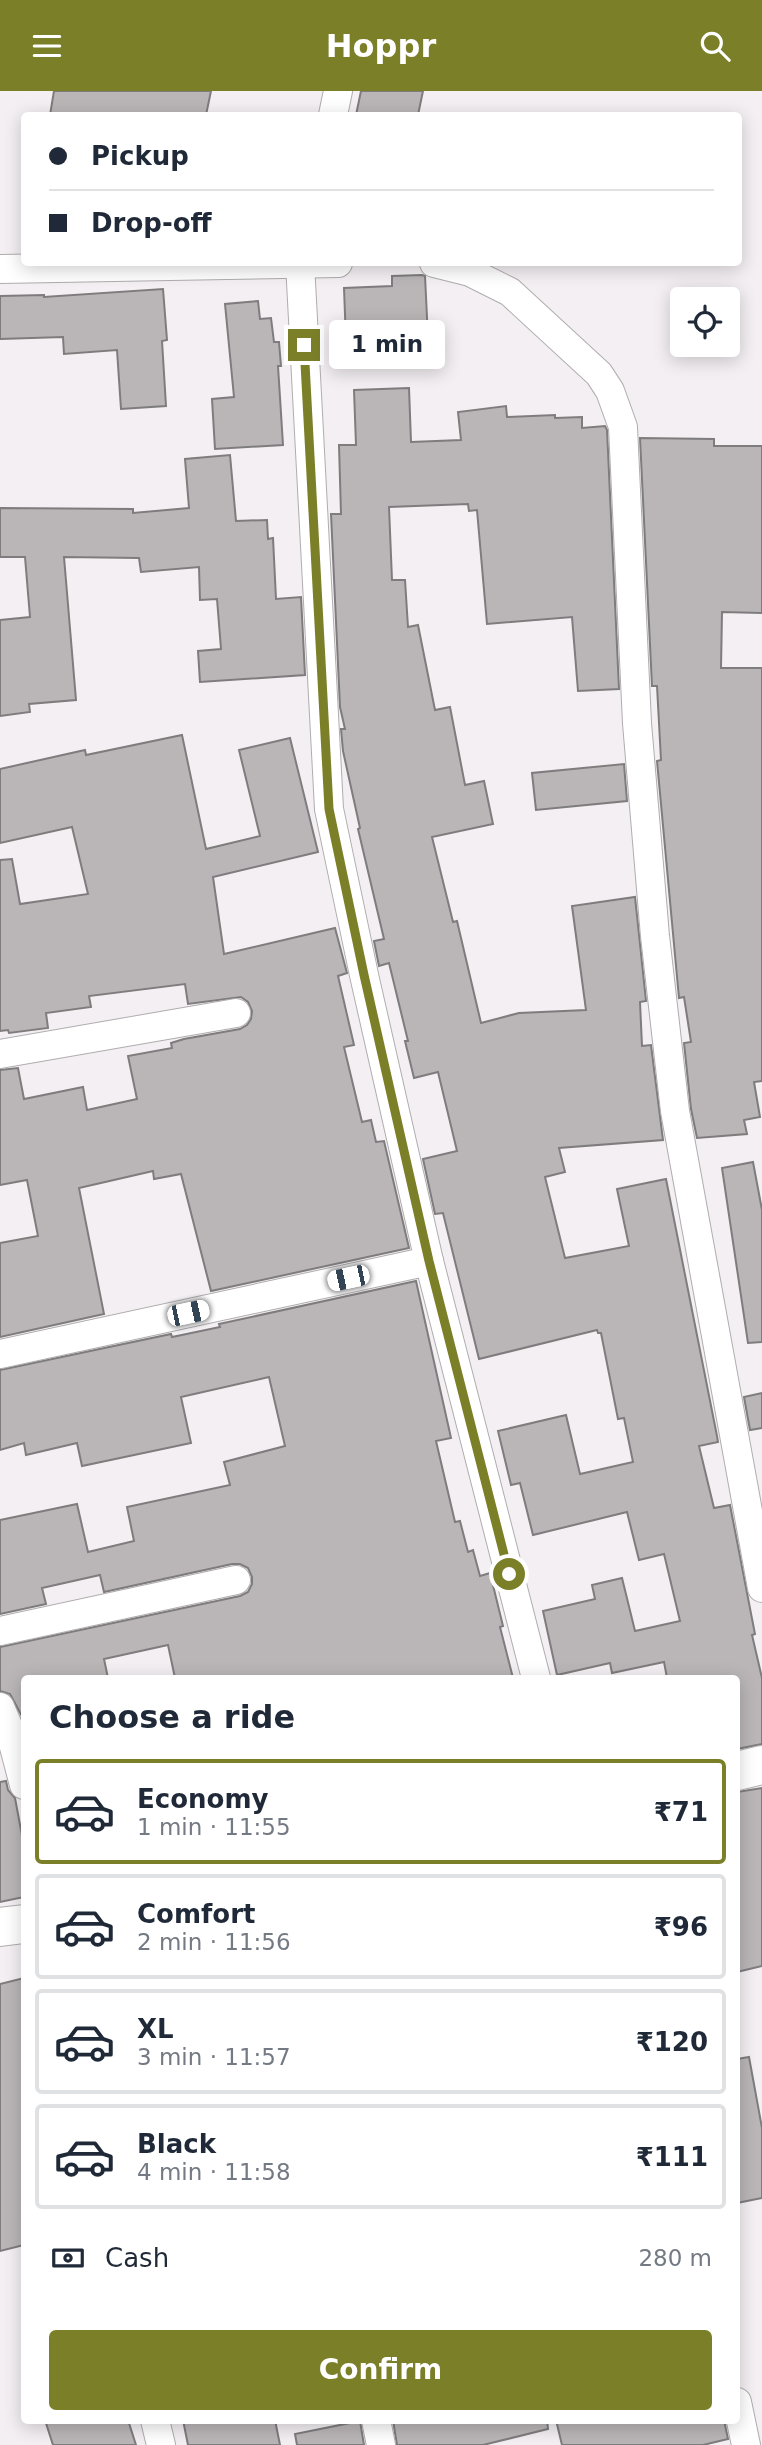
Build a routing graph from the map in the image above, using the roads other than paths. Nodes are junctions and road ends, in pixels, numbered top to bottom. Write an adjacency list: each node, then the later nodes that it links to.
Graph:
1 (338, 91): 2 (street)
2 (334, 112)
3 (150, 266): 6 (street)
4 (300, 266): 9 (street)
5 (447, 266): 12 (street)
6 (0, 269)
7 (236, 1013): 8 (street)
8 (0, 1054)
9 (429, 1261): 10 (street); 14 (street)
10 (0, 1354)
11 (236, 1580): 13 (street)
12 (762, 1588)
13 (0, 1631)
14 (535, 1675)
15 (0, 1707): 18 (street)
16 (762, 1765): 17 (street)
17 (740, 1770)
18 (21, 1774)
19 (21, 1924): 20 (street)
20 (0, 1927)
21 (740, 2416): 26 (street)
22 (156, 2424): 24 (street)
23 (377, 2424): 25 (street)
24 (161, 2445)
25 (381, 2445)
26 (746, 2445)

